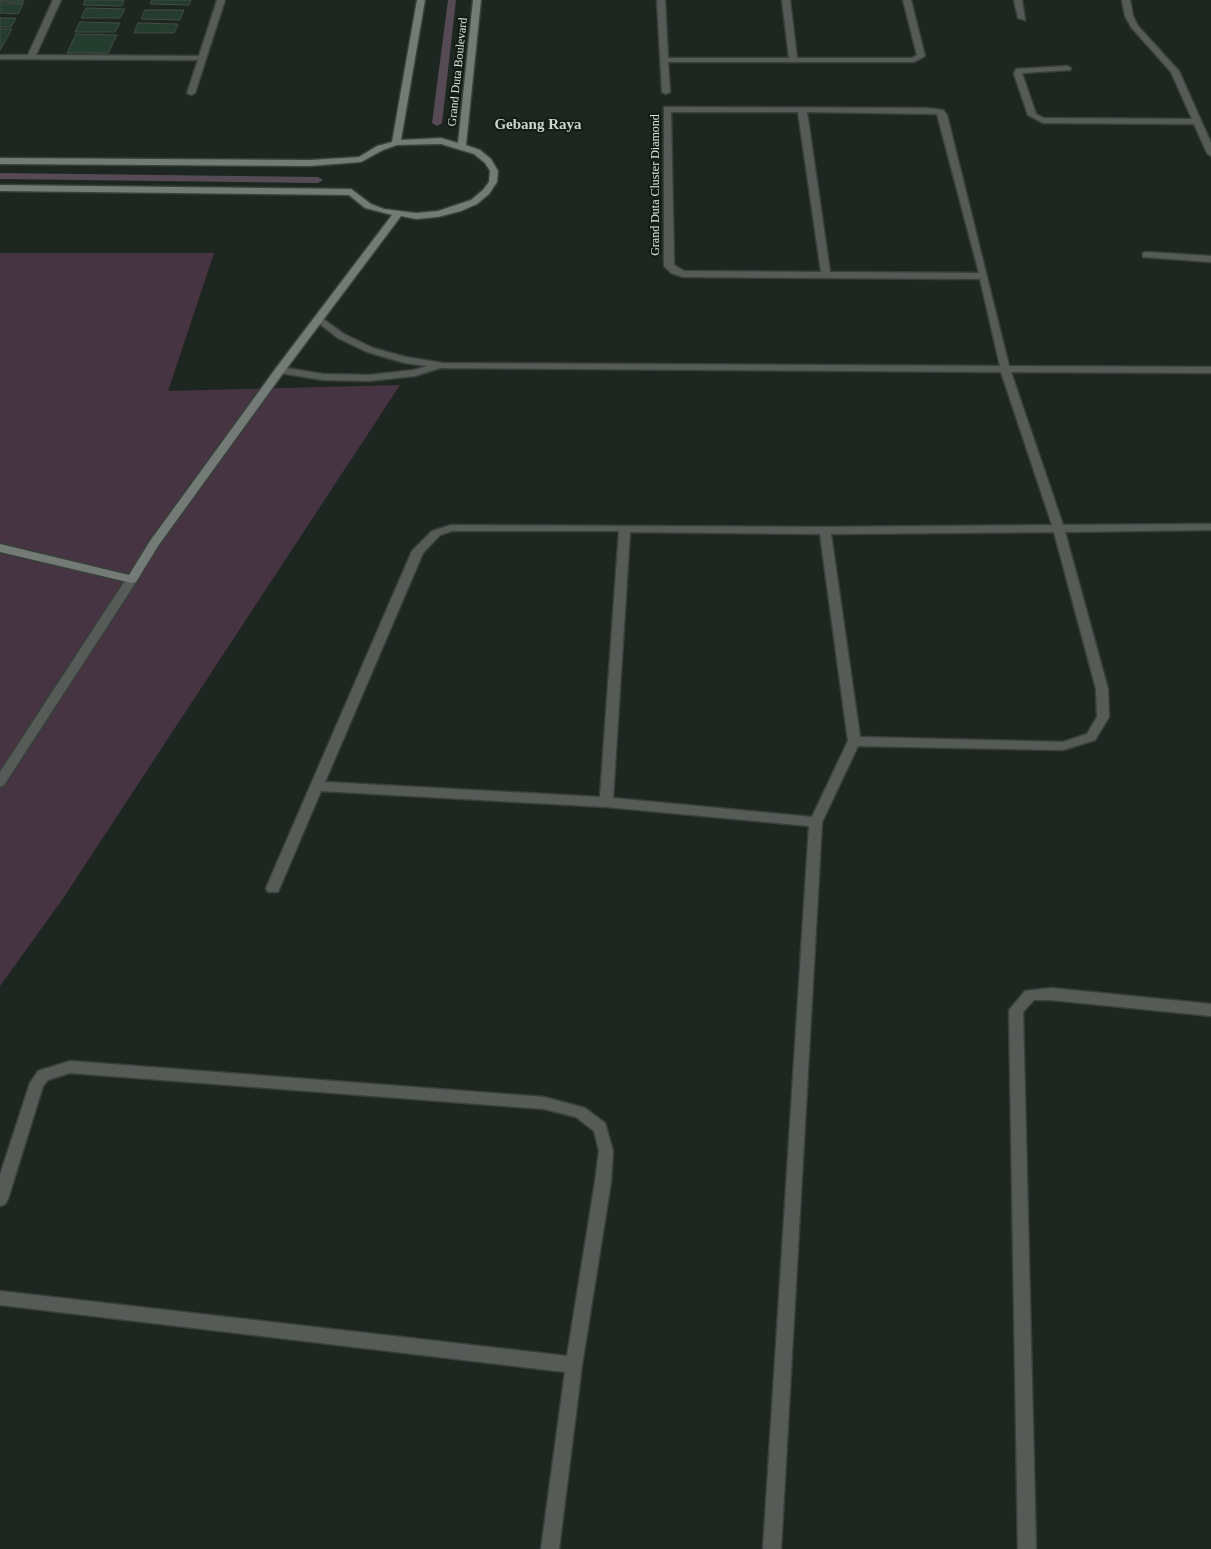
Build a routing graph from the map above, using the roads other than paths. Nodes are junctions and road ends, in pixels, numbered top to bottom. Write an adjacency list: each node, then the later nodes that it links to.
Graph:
1 (57, 0): 12 (street)
2 (221, 0): 13 (street)
3 (421, 0): 21 (street)
4 (477, 0): 22 (street, Grand Duta Boulevard)
5 (661, 0): 14 (street)
6 (786, 0): 15 (street)
7 (907, 0): 15 (street)
8 (1018, 0): 10 (street)
9 (1126, 0): 20 (street)
10 (1022, 18)
11 (0, 57): 12 (street)
12 (30, 57): 13 (street)
13 (201, 58): 18 (street)
14 (665, 60): 15 (street); 17 (street)
15 (793, 60)
16 (1067, 68): 20 (street)
17 (666, 92)
18 (191, 93)
19 (802, 110): 29 (street); 29 (street, Grand Duta Cluster Diamond); 30 (street, Grand Duta Cluster Diamond)
20 (1198, 122): 23 (street)
21 (396, 144): 22 (street); 24 (street)
22 (462, 146): 26 (street)
23 (1211, 153)
24 (0, 161)
25 (0, 188): 26 (street)
26 (398, 214): 31 (street)
27 (1146, 255): 28 (street)
28 (1211, 259)
29 (826, 274): 30 (street, Grand Duta Cluster Diamond)
30 (984, 276): 33 (street, Grand Duta Cluster Diamond)
31 (318, 319): 32 (street); 34 (street)
32 (443, 366): 33 (street); 34 (street)
33 (1005, 368): 35 (street); 38 (street, Grand Duta Cluster Diamond)
34 (280, 370): 41 (street)
35 (1211, 370)
36 (1211, 527): 38 (street)
37 (625, 528): 39 (street); 44 (street); 45 (street)
38 (1059, 529): 39 (street); 42 (street, Grand Duta Cluster Diamond)
39 (825, 531): 42 (street)
40 (0, 548): 41 (street)
41 (132, 579): 43 (street)
42 (854, 741): 46 (street)
43 (0, 782)
44 (317, 786): 45 (street); 47 (street)
45 (606, 802): 46 (street)
46 (816, 822): 53 (street)
47 (273, 888)
48 (1211, 1010): 54 (street)
49 (0, 1200): 51 (street)
50 (0, 1298): 51 (street)
51 (574, 1364): 52 (street)
52 (550, 1549)
53 (772, 1549)
54 (1027, 1549)

